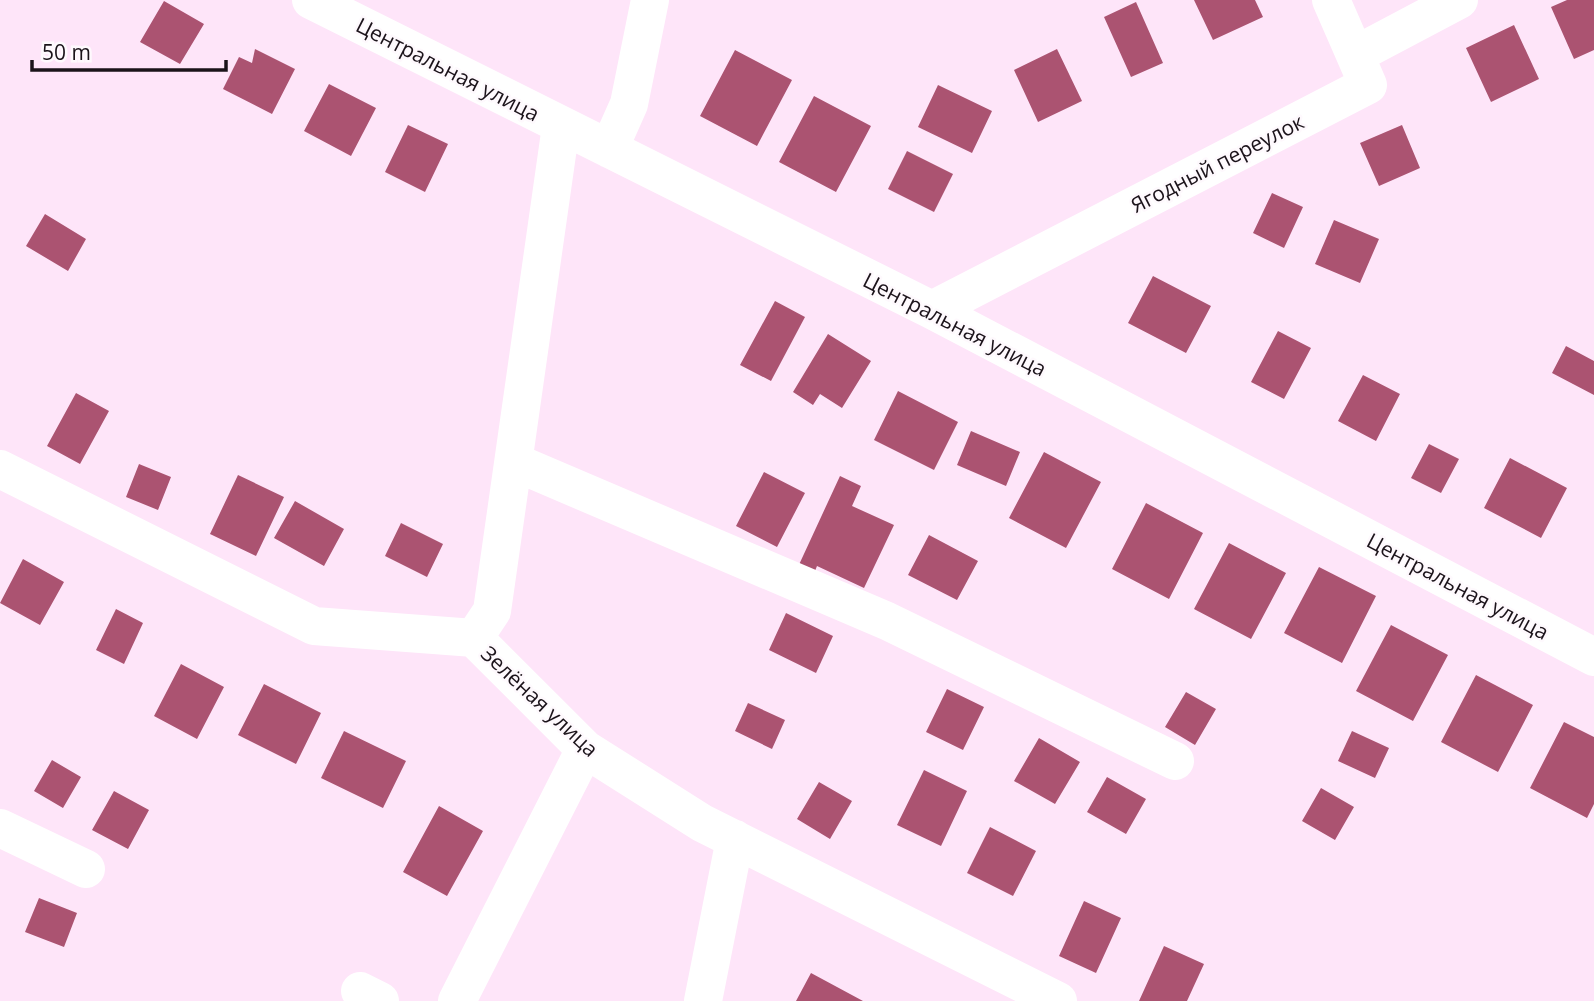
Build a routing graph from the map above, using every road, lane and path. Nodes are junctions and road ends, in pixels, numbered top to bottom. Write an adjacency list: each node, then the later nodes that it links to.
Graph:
1 (311, 0): 6 (street, Центральная улица)
2 (650, 0): 7 (street)
3 (1331, 0): 5 (street)
4 (1459, 0): 5 (street)
5 (1355, 55): 8 (street, Ягодный переулок)
6 (561, 126): 7 (street, Центральная улица); 9 (street)
7 (608, 149): 8 (street, Центральная улица)
8 (932, 310): 12 (street, Центральная улица)
9 (514, 461): 11 (street); 14 (street)
10 (0, 469): 11 (street, Зелёная улица)
11 (474, 638): 13 (street, Зелёная улица)
12 (1594, 657)
13 (584, 749): 16 (street, Зелёная улица); 19 (street)
14 (1175, 761)
15 (0, 828): 17 (street)
16 (735, 839): 18 (street, Зелёная улица); 20 (street)
17 (86, 869)
18 (1045, 998)
19 (457, 1001)
20 (703, 1001)

